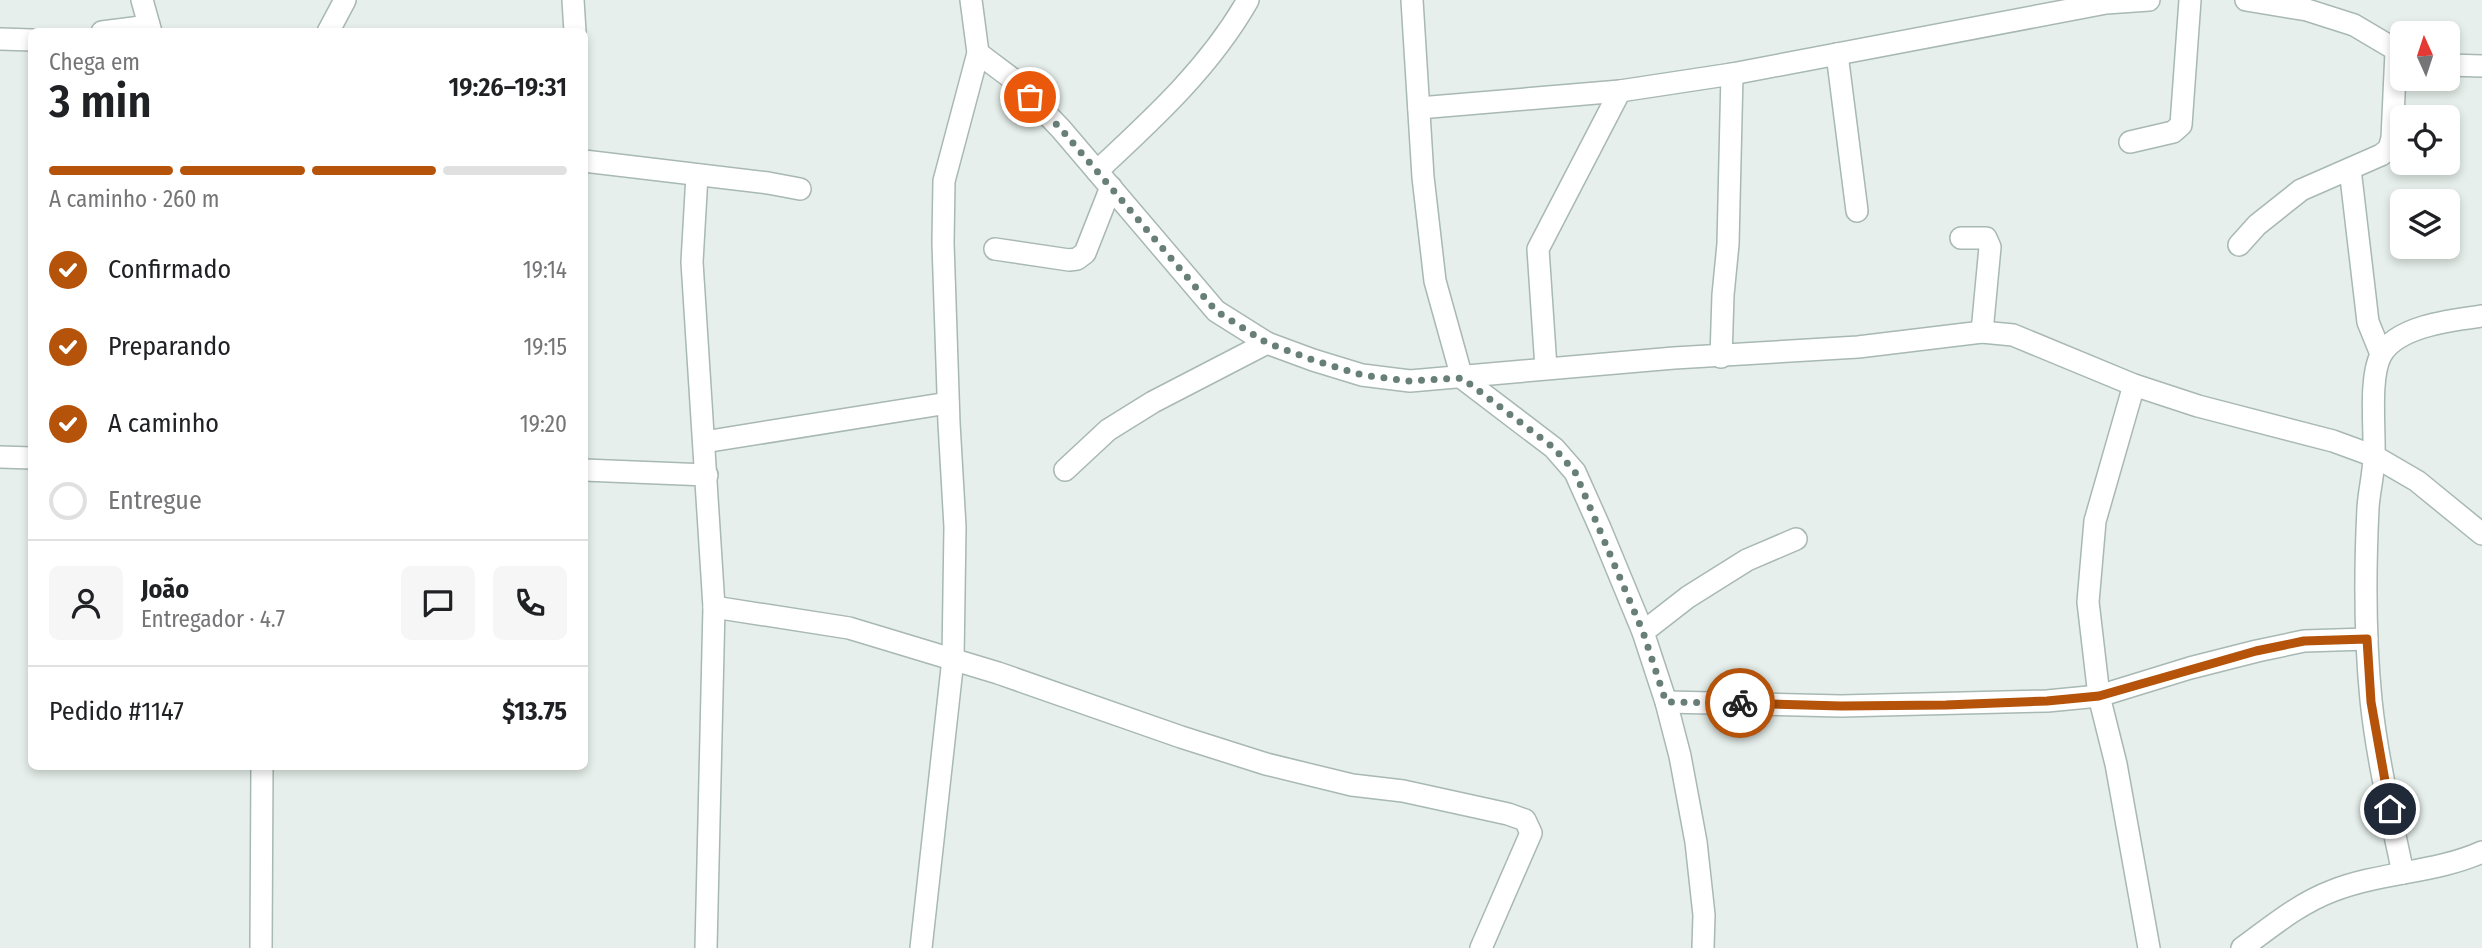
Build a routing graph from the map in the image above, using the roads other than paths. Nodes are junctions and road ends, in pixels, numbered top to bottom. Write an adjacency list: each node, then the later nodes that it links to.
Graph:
1 (142, 0): 11 (street)
2 (345, 0): 12 (street)
3 (573, 0): 13 (street)
4 (971, 0): 17 (street)
5 (1248, 0): 29 (street)
6 (1412, 0): 24 (street)
7 (2149, 0): 10 (street)
8 (2190, 0): 25 (street)
9 (2246, 0): 16 (street)
10 (2038, 8): 18 (street)
11 (150, 28)
12 (330, 28)
13 (575, 28)
14 (0, 38): 15 (street)
15 (28, 40)
16 (2390, 47)
17 (978, 53): 29 (street); 43 (street)
18 (1837, 54): 21 (street); 31 (street)
19 (2460, 65): 20 (street)
20 (2482, 66)
21 (1732, 74): 22 (street); 39 (street)
22 (1620, 91): 24 (street); 40 (street)
23 (2396, 91): 27 (street)
24 (1419, 108): 41 (street)
25 (2130, 142)
26 (588, 161): 28 (street)
27 (2350, 169): 33 (street); 38 (street)
28 (697, 174): 30 (street); 44 (street)
29 (1104, 179): 34 (street); 37 (street)
30 (800, 189)
31 (1857, 211)
32 (1961, 238): 36 (street)
33 (2239, 246)
34 (995, 249)
35 (2482, 316): 38 (street)
36 (1982, 332): 39 (street); 42 (street)
37 (1267, 343): 41 (street); 49 (street)
38 (2381, 354): 46 (street)
39 (1721, 357): 40 (street)
40 (1546, 369): 41 (street)
41 (1462, 378): 54 (street)
42 (2134, 385): 46 (street); 57 (street)
43 (948, 402): 44 (street); 56 (street)
44 (704, 442): 50 (street)
45 (0, 457): 47 (street)
46 (2374, 457): 51 (street); 55 (street)
47 (28, 458)
48 (588, 470): 50 (street)
49 (1065, 470)
50 (707, 475): 53 (street)
51 (2482, 534)
52 (1796, 539): 54 (street)
53 (715, 607): 56 (street); 63 (street)
54 (1643, 632): 58 (street)
55 (2367, 639): 57 (street); 61 (street)
56 (953, 659): 64 (street); 65 (street)
57 (2099, 696): 58 (street); 67 (street)
58 (1666, 702): 66 (street)
59 (262, 770): 62 (street)
60 (2482, 852): 61 (street)
61 (2403, 873): 68 (street)
62 (261, 948)
63 (706, 948)
64 (921, 948)
65 (1481, 948)
66 (1703, 948)
67 (2149, 948)
68 (2242, 948)

